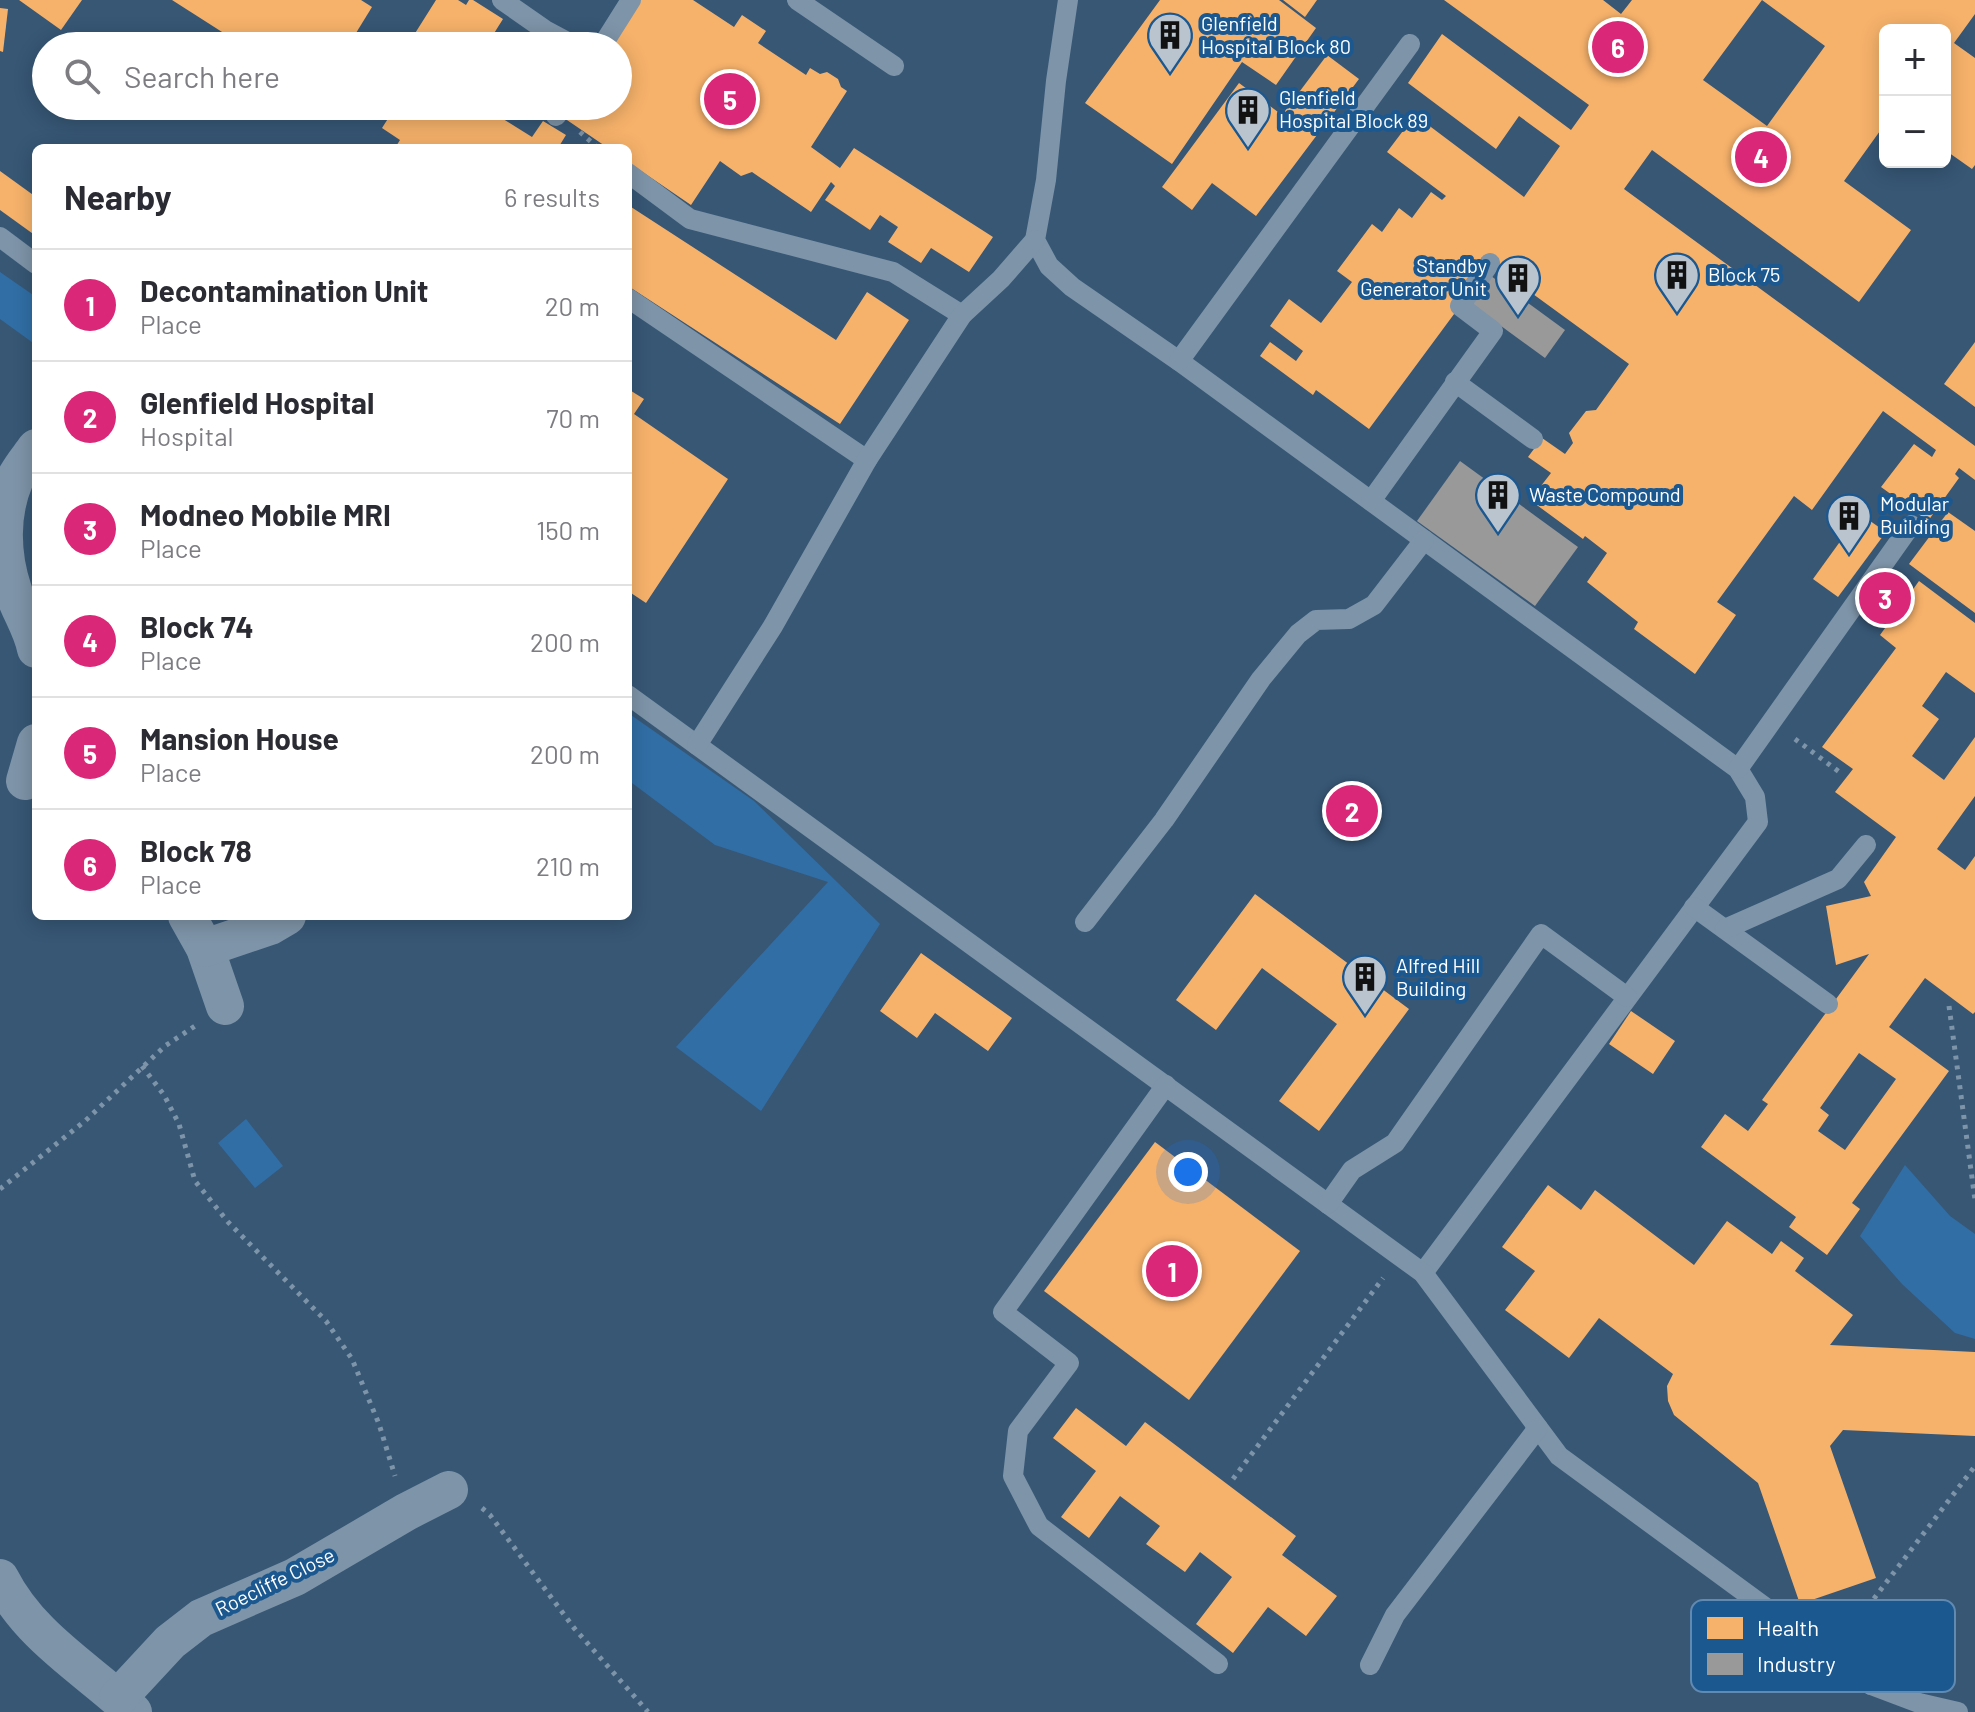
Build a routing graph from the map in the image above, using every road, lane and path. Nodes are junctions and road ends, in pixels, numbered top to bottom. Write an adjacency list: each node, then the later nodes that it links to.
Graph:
1 (502, 0): 5 (lane)
2 (631, 0): 6 (lane)
3 (797, 0): 8 (lane)
4 (1068, 0): 11 (lane)
5 (549, 32)
6 (611, 32)
7 (1410, 44): 16 (lane)
8 (894, 66)
9 (632, 176): 15 (lane)
10 (0, 237): 12 (lane)
11 (1035, 240): 15 (lane); 16 (lane)
12 (32, 261)
13 (1490, 263): 17 (lane)
14 (632, 301): 20 (lane)
15 (962, 315): 20 (lane)
16 (1179, 361): 21 (lane)
17 (1455, 382): 18 (lane); 21 (lane)
18 (1533, 439)
19 (32, 454): 24 (street)
20 (867, 460): 27 (lane)
21 (1371, 501): 23 (lane)
22 (1911, 525): 26 (lane)
23 (1424, 540): 29 (lane); 35 (lane)
24 (32, 633)
25 (632, 698): 27 (lane)
26 (1772, 721): 29 (lane); 30 (path)
27 (697, 745): 43 (lane)
28 (32, 752): 31 (street)
29 (1738, 769): 33 (lane)
30 (1842, 774)
31 (20, 781)
32 (1866, 845): 36 (lane)
33 (1694, 907): 36 (lane); 38 (lane)
34 (280, 920): 37 (street)
35 (1085, 922)
36 (1725, 929): 39 (lane)
37 (196, 932): 40 (street)
38 (1627, 997): 46 (lane); 48 (lane)
39 (1828, 1004)
40 (225, 1006): 42 (path)
41 (1949, 1006): 45 (path)
42 (142, 1066): 44 (path); 53 (path)
43 (1166, 1085): 46 (lane); 57 (lane)
44 (0, 1189)
45 (1975, 1200)
46 (1328, 1204): 47 (lane)
47 (1400, 1256): 48 (lane); 51 (path)
48 (1423, 1273): 49 (lane)
49 (1538, 1428): 55 (lane); 58 (lane)
50 (1975, 1466): 56 (path)
51 (1233, 1479)
52 (449, 1490): 53 (street, Roecliffe Close); 61 (path)
53 (406, 1512): 60 (street, Roecliffe Close)
54 (0, 1578): 60 (street)
55 (1755, 1600)
56 (1873, 1600)
57 (1218, 1664)
58 (1370, 1665)
59 (1890, 1692): 62 (lane)
60 (126, 1705)
61 (648, 1712)
62 (1958, 1712)

